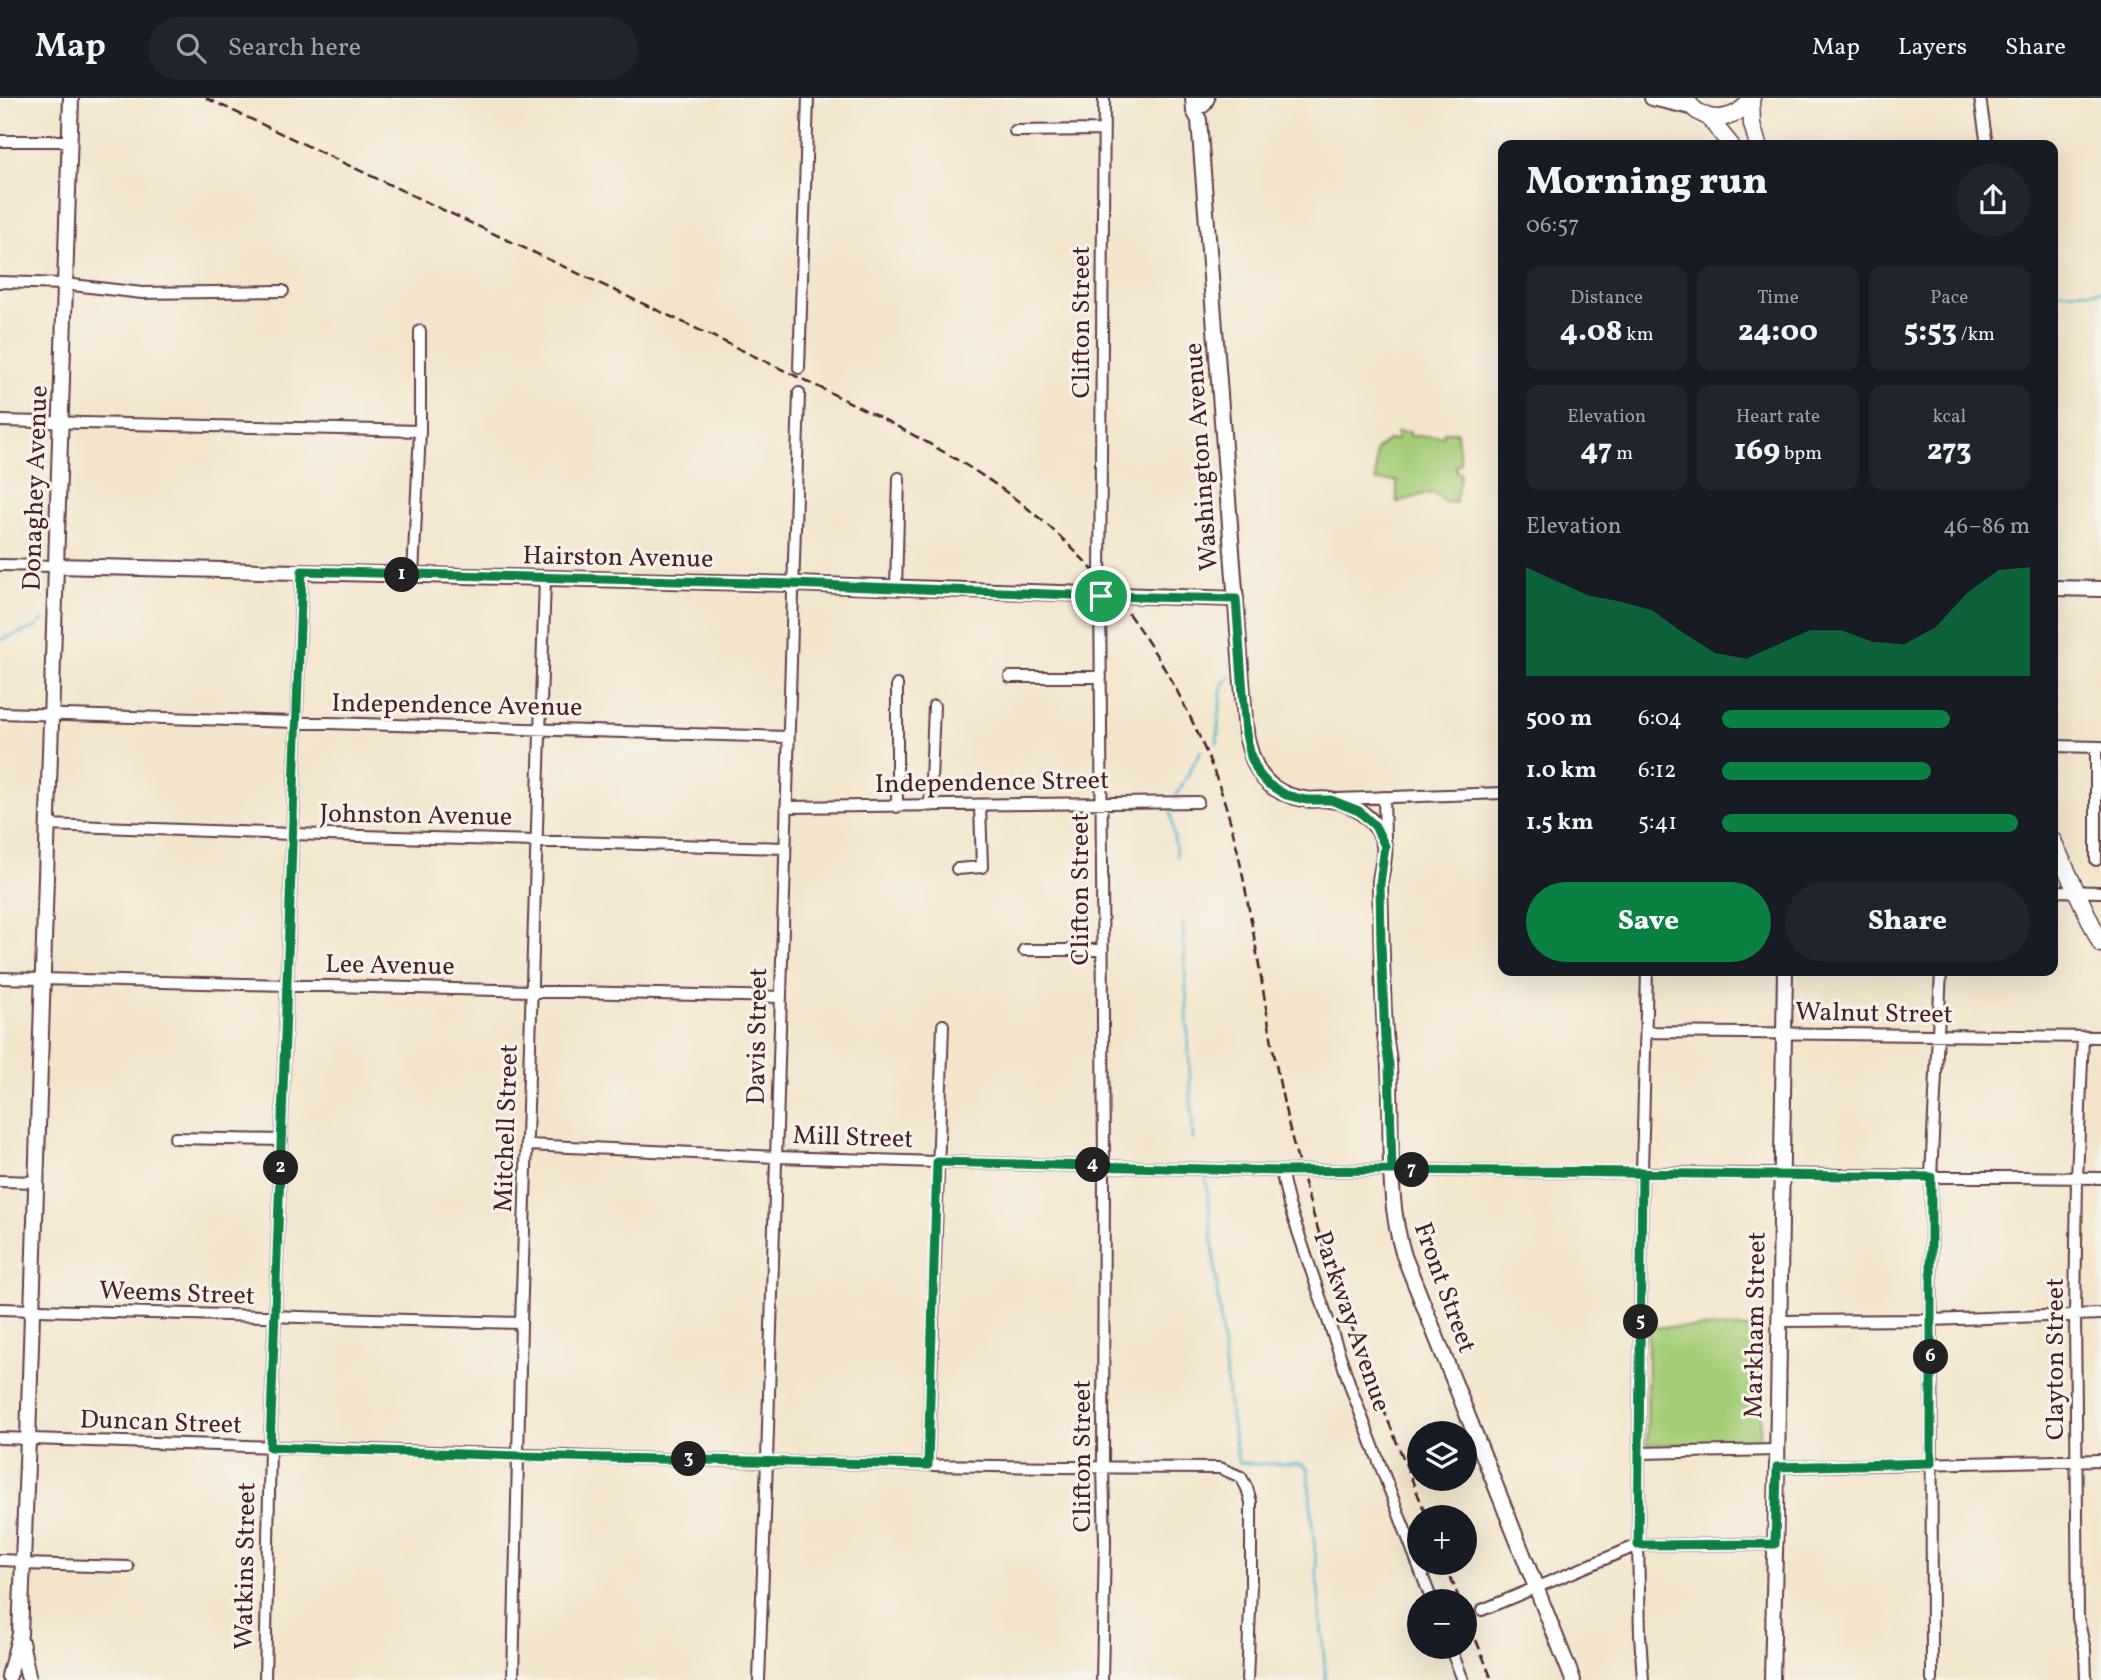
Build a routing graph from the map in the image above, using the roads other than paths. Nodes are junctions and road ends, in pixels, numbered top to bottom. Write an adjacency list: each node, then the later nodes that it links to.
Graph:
1 (71, 98): 16 (street, Donaghey Avenue)
2 (808, 98): 21 (street)
3 (1104, 98): 10 (street, Clifton Street)
4 (1652, 98): 8 (street)
5 (1980, 98): 14 (street)
6 (1752, 99): 9 (main road); 13 (main road)
7 (1201, 100): 37 (street, Washington Avenue)
8 (1688, 103): 9 (main road)
9 (1708, 117): 12 (main road)
10 (1104, 130): 11 (street); 36 (street, Clifton Street)
11 (1015, 131)
12 (1727, 140)
13 (1757, 140)
14 (1986, 140)
15 (0, 141): 16 (street)
16 (69, 141): 18 (street, Donaghey Avenue)
17 (0, 282): 18 (street)
18 (64, 284): 19 (street); 24 (street, Donaghey Avenue)
19 (283, 291)
20 (421, 331): 25 (street)
21 (799, 368)
22 (799, 393): 32 (street, Davis Street)
23 (0, 421): 24 (street)
24 (61, 423): 25 (street); 28 (street, Donaghey Avenue)
25 (420, 431): 30 (street)
26 (899, 478): 33 (street)
27 (0, 565): 28 (street, Hairston Avenue)
28 (56, 566): 29 (street, Hairston Avenue); 43 (street, Donaghey Avenue)
29 (302, 571): 30 (street, Hairston Avenue); 44 (street, Watkins Street)
30 (413, 575): 31 (street, Hairston Avenue)
31 (545, 579): 32 (street, Hairston Avenue); 45 (street, Mitchell Street)
32 (792, 584): 33 (street, Hairston Avenue); 46 (street, Davis Street)
33 (896, 588): 36 (street, Hairston Avenue)
34 (2058, 589): 35 (street)
35 (2101, 589)
36 (1101, 596): 37 (street, Hairston Avenue); 39 (street, Clifton Street)
37 (1236, 599): 51 (street, Washington Avenue)
38 (1010, 677): 39 (street)
39 (1101, 677): 53 (street, Clifton Street)
40 (897, 685): 57 (street)
41 (933, 706): 54 (street)
42 (0, 713): 43 (street, Independence Avenue)
43 (52, 714): 44 (street, Independence Avenue); 58 (street, Donaghey Avenue)
44 (295, 723): 45 (street, Independence Avenue); 59 (street, Watkins Street)
45 (541, 729): 46 (street, Independence Avenue); 60 (street, Mitchell Street)
46 (788, 737): 56 (street, Davis Street)
47 (2058, 746): 48 (street)
48 (2099, 747): 64 (street)
49 (1498, 793): 50 (street)
50 (1384, 797): 51 (street); 61 (street, Front Street)
51 (1331, 800): 61 (street)
52 (1198, 802): 53 (street, Independence Street)
53 (1101, 805): 55 (street, Independence Street); 71 (street, Clifton Street)
54 (930, 806): 55 (street, Independence Street); 57 (street, Independence Street)
55 (979, 806): 65 (street)
56 (786, 807): 57 (street, Independence Street); 62 (street, Davis Street)
57 (897, 807)
58 (47, 825): 59 (street, Johnston Avenue); 76 (street, Donaghey Avenue)
59 (292, 834): 60 (street, Johnston Avenue); 77 (street, Watkins Street)
60 (538, 840): 62 (street, Johnston Avenue); 78 (street, Mitchell Street)
61 (1385, 846): 92 (street, Front Street)
62 (785, 848): 79 (street, Davis Street)
63 (2058, 851): 67 (main road)
64 (2095, 860)
65 (957, 869)
66 (2058, 891): 67 (street)
67 (2078, 892): 68 (street); 69 (main road)
68 (2101, 892)
69 (2101, 944)
70 (1024, 950): 71 (street)
71 (1102, 950): 91 (street, Clifton Street)
72 (1647, 976): 81 (street)
73 (1785, 976): 82 (street, Markham Street)
74 (1941, 976): 83 (street)
75 (0, 978): 76 (street, Lee Avenue)
76 (41, 978): 77 (street, Lee Avenue); 100 (street, Donaghey Avenue)
77 (287, 984): 78 (street, Lee Avenue); 87 (street, Watkins Street)
78 (533, 990): 79 (street, Lee Avenue); 88 (street, Mitchell Street)
79 (779, 998): 89 (street, Davis Street)
80 (943, 1025): 90 (street)
81 (1646, 1032): 82 (street, Walnut Street); 94 (street)
82 (1784, 1034): 83 (street, Walnut Street); 95 (street, Markham Street)
83 (1939, 1035): 84 (street, Walnut Street); 96 (street)
84 (2083, 1037): 85 (street, Walnut Street); 97 (street, Clayton Street)
85 (2101, 1037)
86 (175, 1138): 87 (street)
87 (282, 1140): 105 (street, Watkins Street)
88 (528, 1145): 89 (street, Mill Street); 108 (street, Mitchell Street)
89 (776, 1157): 90 (street, Mill Street); 116 (street, Davis Street)
90 (937, 1162): 91 (street, Mill Street); 119 (street)
91 (1104, 1165): 93 (street, Mill Street); 120 (street, Clifton Street)
92 (1392, 1170): 93 (street, Mill Street); 94 (street, Mill Street); 127 (street, Front Street)
93 (1281, 1171): 128 (street, Parkway Avenue)
94 (1642, 1172): 95 (street, Mill Street); 113 (street)
95 (1781, 1176): 96 (street, Mill Street); 107 (street, Markham Street)
96 (1931, 1177): 97 (street, Mill Street); 106 (street)
97 (2077, 1178): 98 (street, Mill Street); 104 (street, Clayton Street)
98 (2101, 1178)
99 (0, 1181): 100 (street)
100 (37, 1182): 102 (street, Donaghey Avenue)
101 (0, 1309): 102 (street, Weems Street)
102 (33, 1310): 105 (street, Weems Street); 110 (street, Donaghey Avenue)
103 (2101, 1314): 104 (street)
104 (2075, 1315): 106 (street); 117 (street, Clayton Street)
105 (276, 1318): 108 (street, Weems Street); 111 (street, Watkins Street)
106 (1930, 1320): 107 (street); 118 (street)
107 (1779, 1321): 112 (street, Markham Street)
108 (521, 1323): 114 (street, Mitchell Street)
109 (0, 1438): 110 (street, Duncan Street)
110 (28, 1439): 111 (street, Duncan Street); 125 (street, Donaghey Avenue)
111 (270, 1447): 114 (street, Duncan Street); 134 (street, Watkins Street)
112 (1777, 1450): 113 (street); 121 (street, Markham Street)
113 (1640, 1452): 123 (street)
114 (518, 1456): 116 (street, Duncan Street); 135 (street, Mitchell Street)
115 (2101, 1460): 117 (street)
116 (767, 1461): 119 (street, Duncan Street); 136 (street, Davis Street)
117 (2077, 1461): 118 (street); 144 (street, Clayton Street)
118 (1931, 1463): 121 (street); 143 (street)
119 (928, 1465): 120 (street, Duncan Street)
120 (1103, 1467): 137 (street, Clifton Street); 138 (street, Duncan Street)
121 (1777, 1467): 122 (street, Markham Street)
122 (1775, 1544): 123 (street); 142 (street, Markham Street)
123 (1638, 1545): 127 (street); 141 (street)
124 (0, 1560): 125 (street)
125 (23, 1562): 126 (street); 130 (street, Donaghey Avenue)
126 (128, 1567)
127 (1535, 1587): 129 (street); 140 (street, Front Street)
128 (1427, 1589)
129 (1482, 1610)
130 (20, 1634): 132 (street, Donaghey Avenue); 133 (street, Donaghey Avenue)
131 (1455, 1659): 139 (street)
132 (30, 1678): 133 (street)
133 (5, 1679)
134 (265, 1680)
135 (513, 1680)
136 (759, 1680)
137 (1102, 1680)
138 (1247, 1680)
139 (1463, 1680)
140 (1573, 1680)
141 (1643, 1680)
142 (1772, 1680)
143 (1932, 1680)
144 (2086, 1680)

